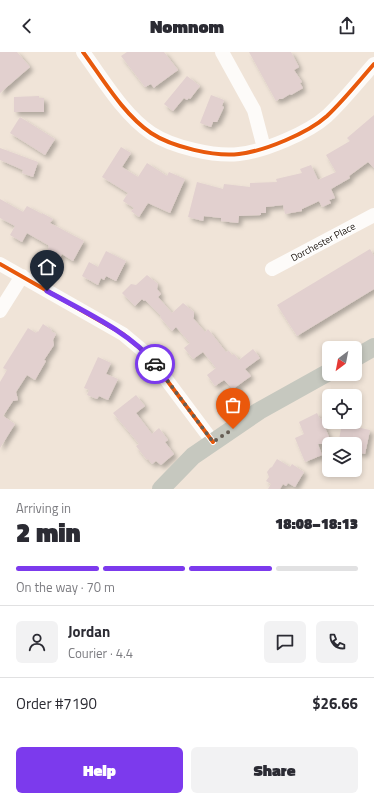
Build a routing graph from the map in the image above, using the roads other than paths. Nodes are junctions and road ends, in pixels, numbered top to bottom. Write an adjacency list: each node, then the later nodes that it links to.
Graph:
1 (83, 52): 4 (street)
2 (222, 52): 4 (street)
3 (374, 64): 4 (street)
4 (264, 148)
5 (374, 214): 7 (street, Dorchester Place)
6 (0, 264): 8 (street)
7 (272, 269)
8 (22, 276): 9 (street); 13 (street)
9 (0, 311)
10 (374, 347): 11 (main road)
11 (362, 354)
12 (322, 376): 13 (main road)
13 (213, 442): 14 (main road)
14 (161, 489)

